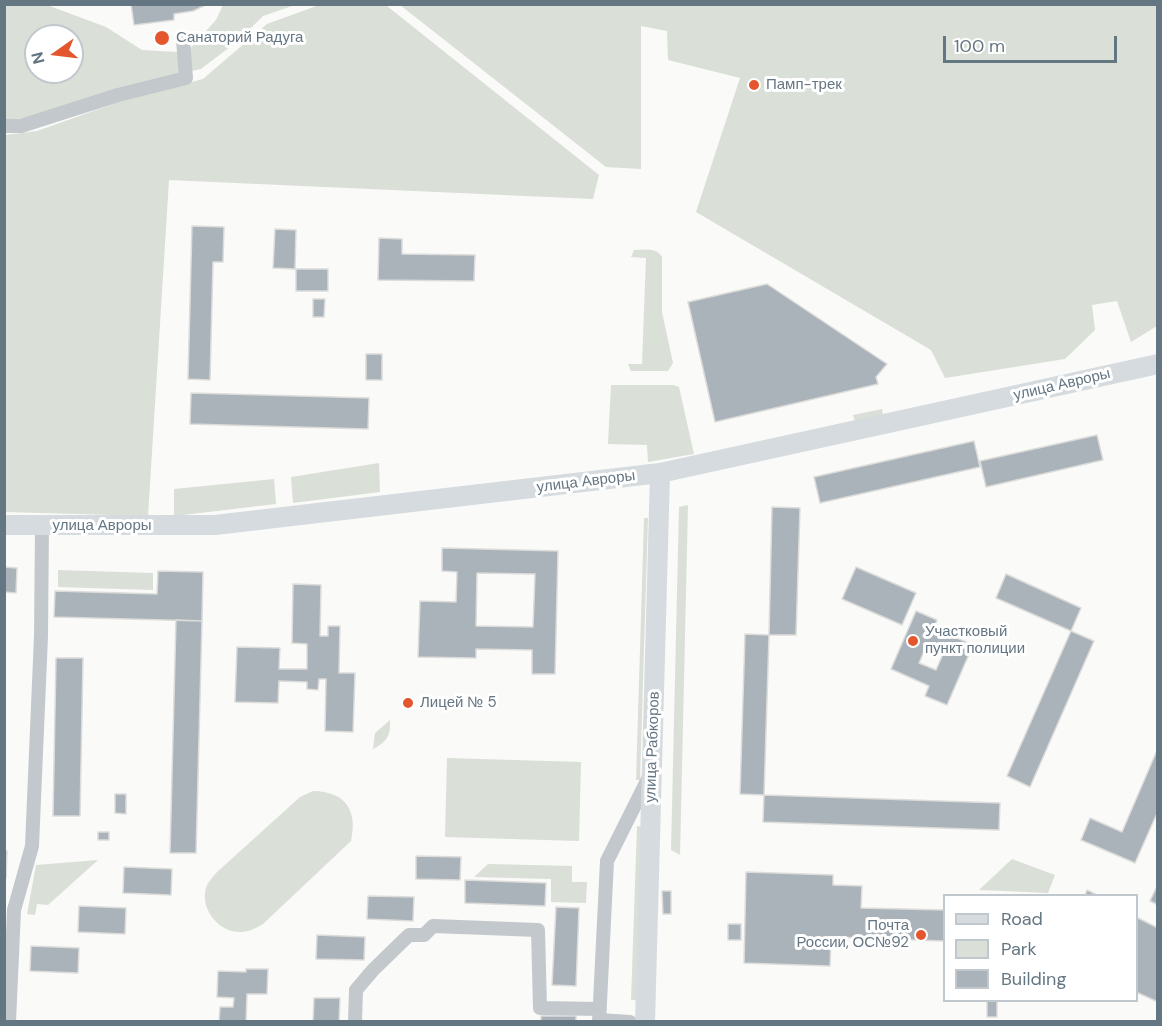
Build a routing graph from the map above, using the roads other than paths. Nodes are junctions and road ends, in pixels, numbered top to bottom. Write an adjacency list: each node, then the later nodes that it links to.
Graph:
1 (183, 39): 2 (street)
2 (4, 126)
3 (1158, 364): 4 (street, улица Авроры)
4 (660, 473): 6 (street, улица Авроры); 7 (street, улица Рабкоров)
5 (4, 525): 6 (street, улица Авроры)
6 (42, 525): 8 (street)
7 (652, 770): 9 (street); 13 (street, улица Рабкоров)
8 (7, 1004): 10 (street)
9 (600, 1017): 11 (street); 12 (street)
10 (9, 1022)
11 (356, 1022)
12 (630, 1022)
13 (645, 1022)

